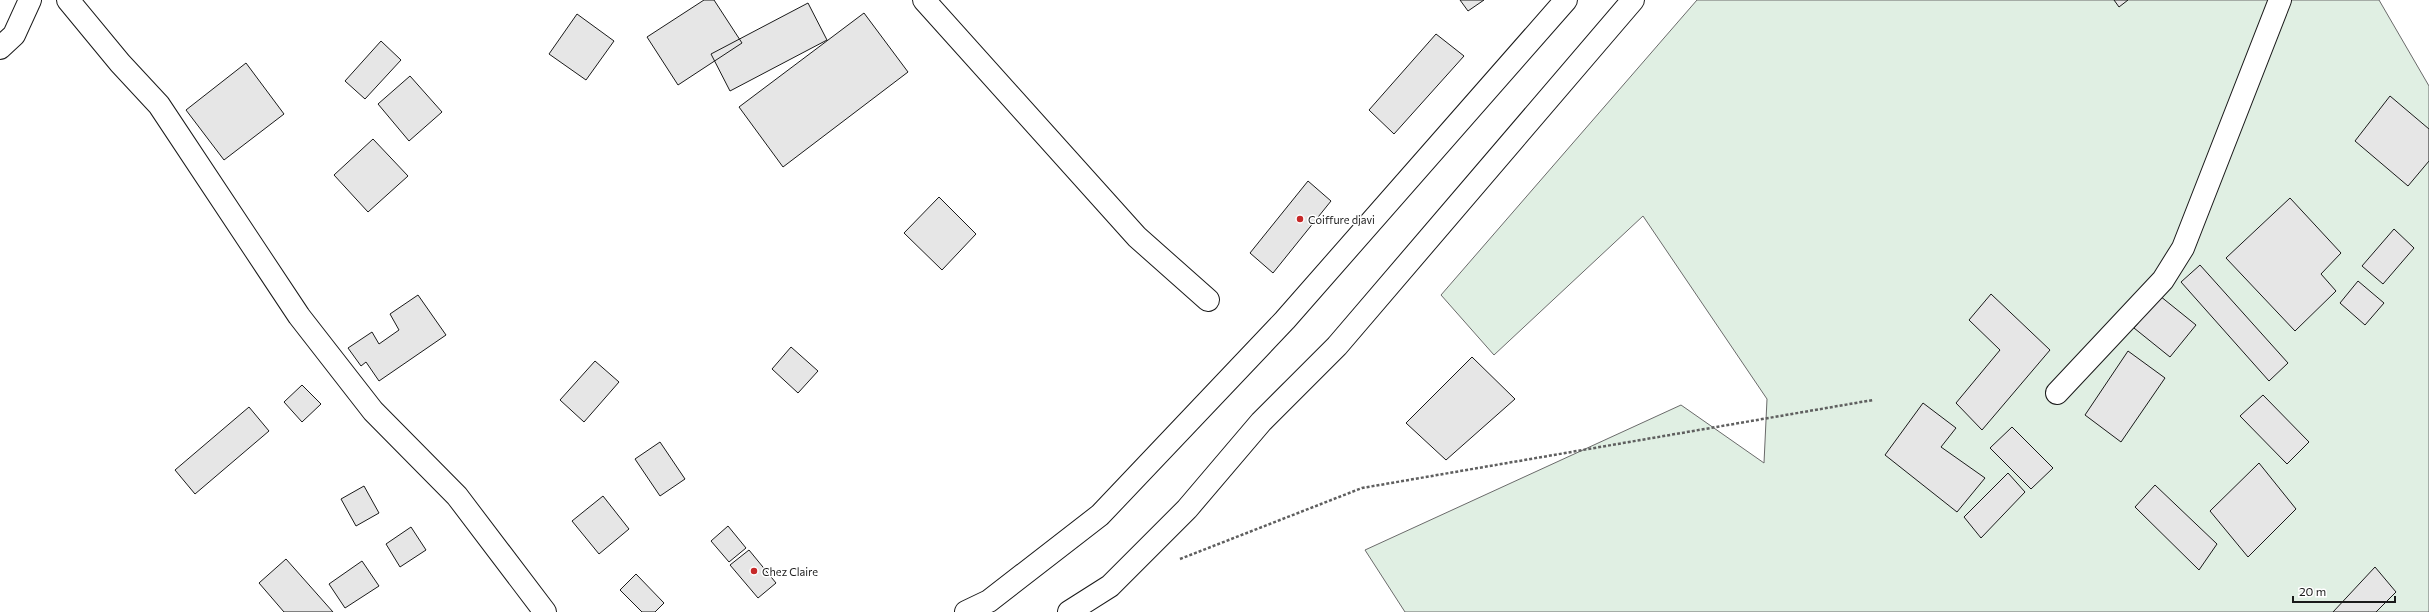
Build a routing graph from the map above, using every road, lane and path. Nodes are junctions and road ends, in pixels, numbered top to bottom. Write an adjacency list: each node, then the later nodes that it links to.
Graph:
1 (30, 0): 7 (street)
2 (68, 0): 12 (street)
3 (924, 0): 8 (street)
4 (1566, 0): 13 (street)
5 (1633, 0): 14 (street)
6 (2280, 0): 9 (street)
7 (0, 48)
8 (1208, 300)
9 (2058, 393)
10 (1873, 400): 11 (path)
11 (1177, 560)
12 (545, 612)
13 (966, 612)
14 (1069, 612)

